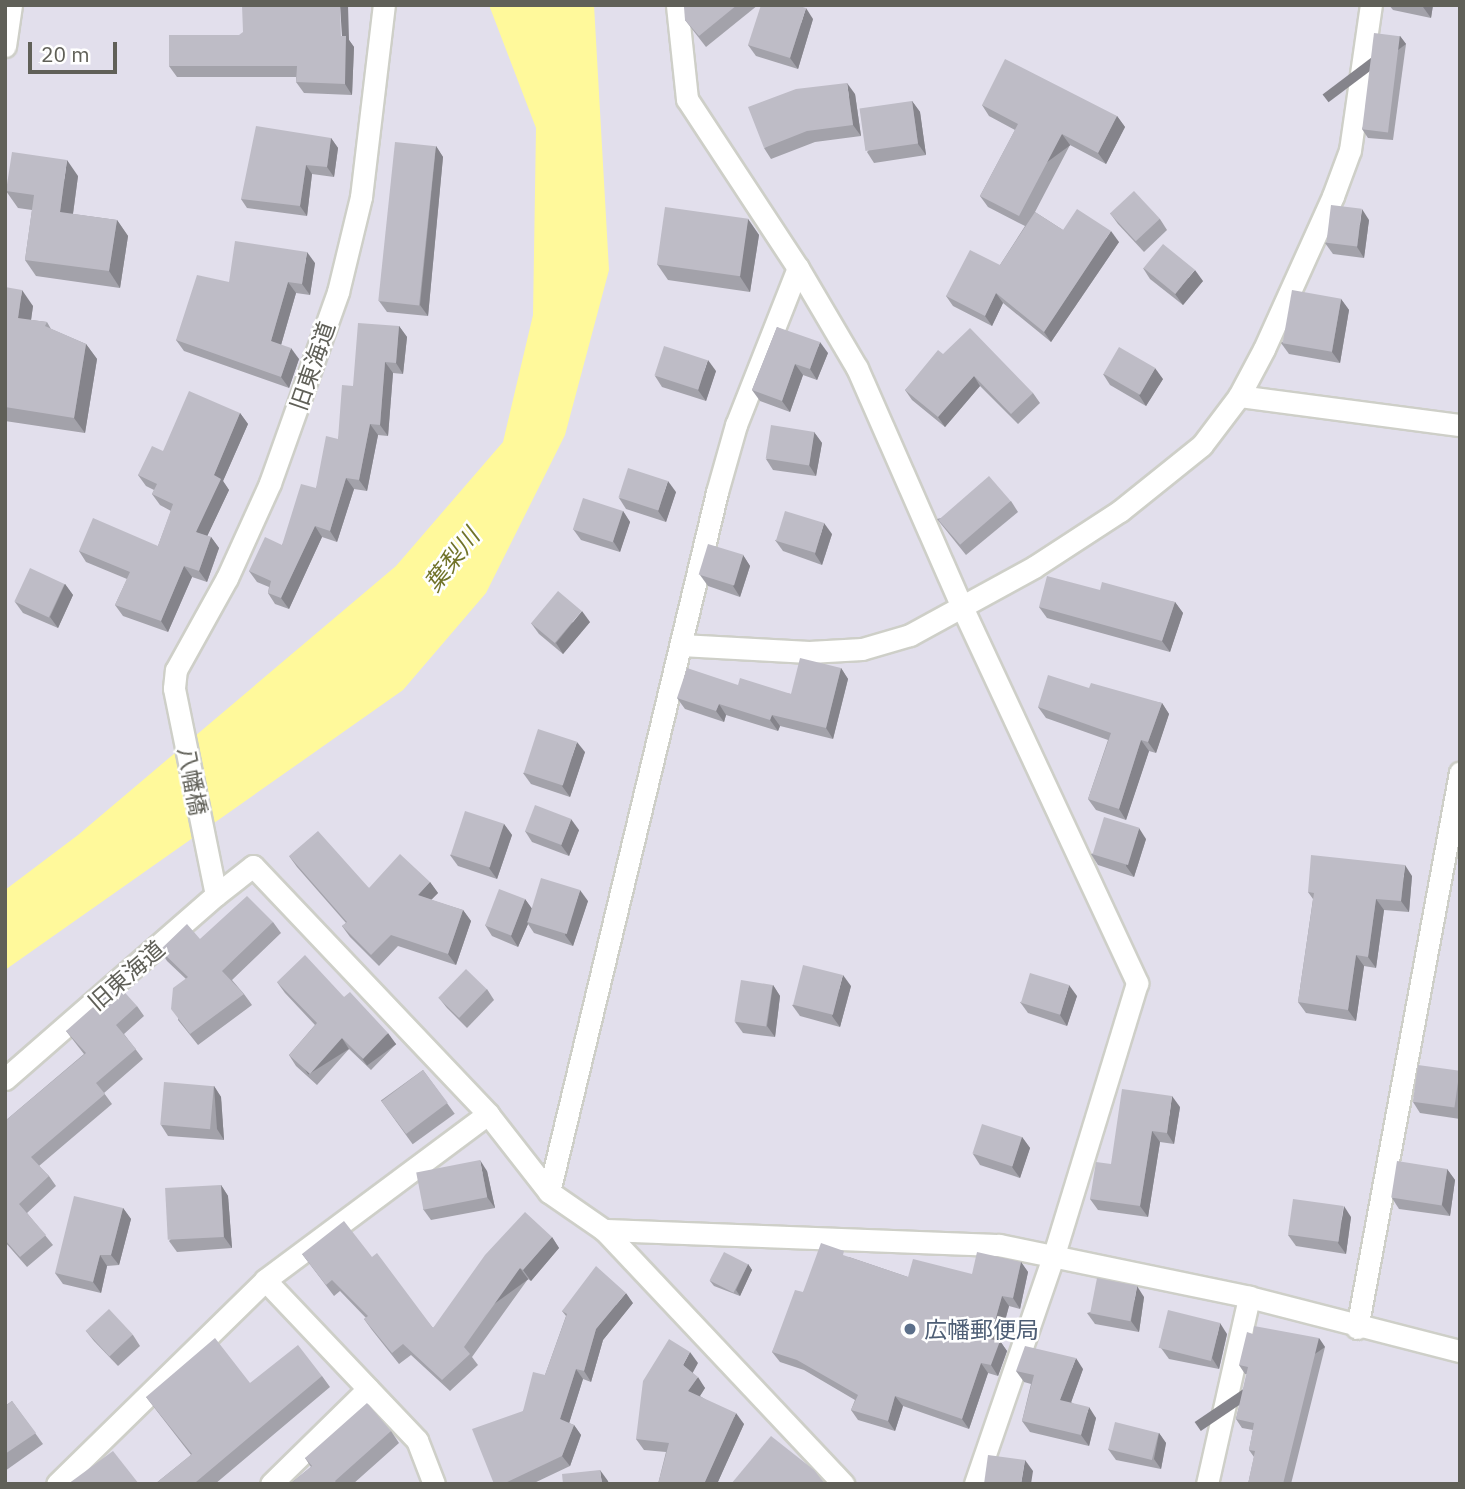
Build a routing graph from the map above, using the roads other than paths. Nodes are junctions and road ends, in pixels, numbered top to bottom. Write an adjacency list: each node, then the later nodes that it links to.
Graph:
1 (11, 5): 5 (street)
2 (384, 5): 11 (street, 旧東海道)
3 (677, 5): 6 (street)
4 (1371, 5): 7 (street)
5 (5, 46)
6 (798, 268): 9 (street); 10 (street)
7 (1239, 396): 8 (street); 9 (street)
8 (1460, 425)
9 (962, 607): 10 (street); 18 (street)
10 (681, 645): 16 (street)
11 (178, 705): 13 (street, 八幡橋)
12 (1460, 772): 21 (street)
13 (216, 895): 14 (street, 旧東海道); 15 (street, 旧東海道)
14 (5, 1079)
15 (488, 1114): 16 (street); 19 (street)
16 (549, 1192): 17 (street)
17 (604, 1230): 18 (street); 27 (street)
18 (1053, 1257): 20 (street); 28 (street)
19 (265, 1280): 23 (street); 24 (street)
20 (1250, 1297): 21 (street); 29 (street)
21 (1357, 1328): 22 (street)
22 (1460, 1352)
23 (368, 1389): 25 (street); 26 (street)
24 (57, 1484)
25 (271, 1484)
26 (435, 1484)
27 (844, 1484)
28 (975, 1484)
29 (1207, 1484)

